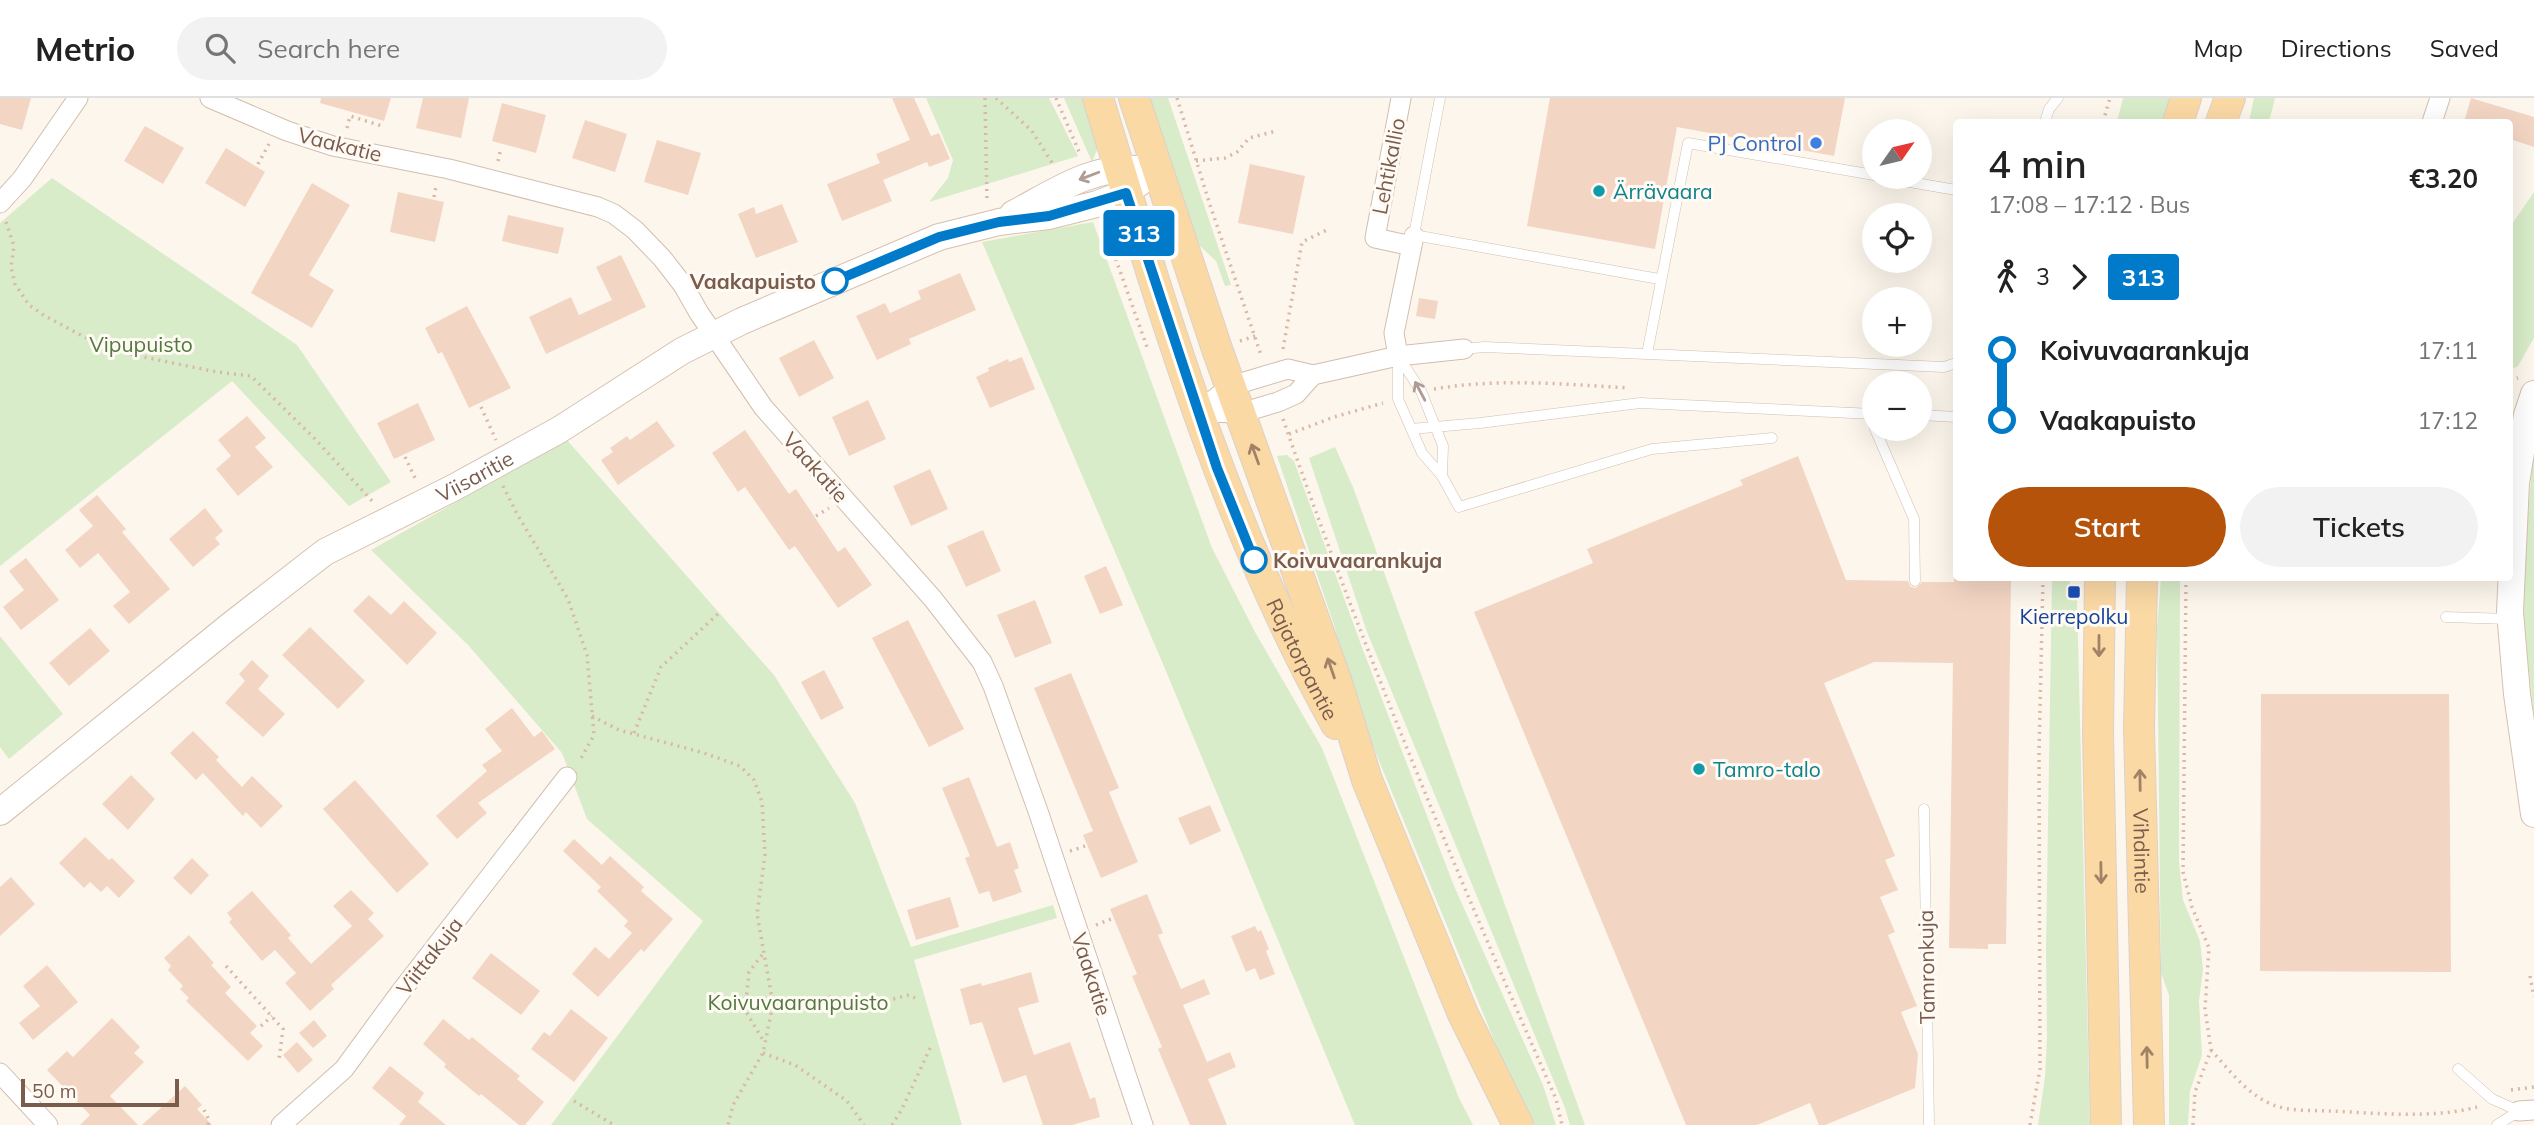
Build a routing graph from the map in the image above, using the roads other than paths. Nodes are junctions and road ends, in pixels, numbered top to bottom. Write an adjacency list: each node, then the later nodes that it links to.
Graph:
1 (78, 98): 20 (street)
2 (210, 98): 24 (street, Vaakatie)
3 (1098, 98): 17 (main road, Rajatorpantie)
4 (1134, 98): 15 (main road, Rajatorpantie)
5 (1402, 98): 22 (street, Lehtikallio)
6 (1440, 98): 22 (lane)
7 (2058, 98): 11 (lane)
8 (2186, 98): 12 (main road)
9 (2230, 98): 13 (main road)
10 (2440, 98): 14 (street)
11 (2046, 119)
12 (2179, 119)
13 (2222, 119)
14 (2433, 119)
15 (1156, 170): 17 (street, Viisaritie); 30 (main road, Rajatorpantie)
16 (1862, 174): 23 (lane)
17 (1123, 180): 21 (street, Viisaritie, one-way to 21); 21 (street, Viisaritie); 32 (main road, Rajatorpantie)
18 (1932, 186): 19 (lane)
19 (1953, 189)
20 (2, 201)
21 (995, 207): 24 (street, Viisaritie)
22 (1413, 240): 23 (lane); 27 (street)
23 (1660, 279): 26 (lane)
24 (715, 334): 51 (street, Viisaritie); 59 (street, Vaakatie)
25 (1464, 349): 26 (lane); 27 (street)
26 (1647, 354): 28 (lane)
27 (1398, 356): 29 (street); 36 (lane, one-way to 27); 37 (lane)
28 (1953, 364)
29 (1313, 375): 30 (street); 30 (street)
30 (1236, 400): 32 (street); 32 (street); 49 (main road, Rajatorpantie, one-way to 30)
31 (2524, 406): 41 (street)
32 (1198, 412): 49 (main road, Rajatorpantie)
33 (1862, 413): 36 (lane)
34 (1932, 416): 35 (lane)
35 (1953, 417)
36 (1435, 426): 37 (lane); 40 (lane)
37 (1411, 429): 40 (lane)
38 (1772, 438): 40 (lane)
39 (1881, 441): 45 (lane)
40 (1442, 476)
41 (2513, 519)
42 (2100, 581): 63 (main road, Vihdintie, one-way to 63)
43 (2142, 581): 64 (main road, Vihdintie, one-way to 43)
44 (2510, 581): 47 (street)
45 (1914, 582)
46 (2446, 617): 47 (lane)
47 (2510, 619): 52 (street)
48 (568, 777): 58 (street, Viittakuja)
49 (1367, 780): 53 (main road, Rajatorpantie)
50 (1924, 809): 62 (lane, Tamronkuja)
51 (0, 812)
52 (2534, 814)
53 (1463, 1014): 60 (main road, Rajatorpantie); 61 (main road, Rajatorpantie)
54 (2458, 1069): 56 (lane)
55 (1, 1075): 57 (street)
56 (2526, 1110): 65 (lane)
57 (48, 1125)
58 (281, 1125)
59 (1143, 1125)
60 (1497, 1125)
61 (1518, 1125)
62 (1929, 1125)
63 (2106, 1125)
64 (2149, 1125)
65 (2497, 1125)

